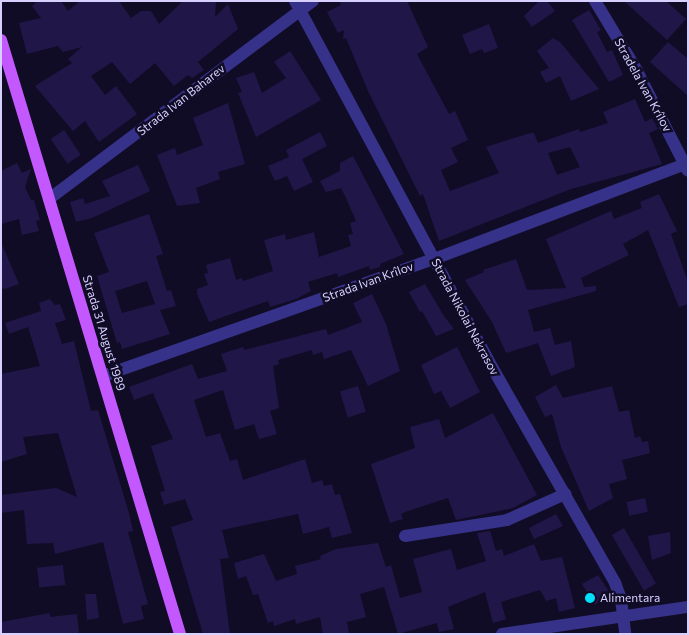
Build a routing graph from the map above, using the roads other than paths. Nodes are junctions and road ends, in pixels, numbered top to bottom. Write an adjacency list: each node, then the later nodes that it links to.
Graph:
1 (313, 1): 3 (street, Strada Ivan Baharev)
2 (595, 1): 5 (street, Stradela Ivan Krîlov)
3 (298, 5): 6 (street, Strada Ivan Baharev); 7 (street, Strada Nikolai Nekrasov)
4 (1, 40): 6 (main road, Strada 31 August 1989)
5 (687, 166): 7 (street, Strada Ivan Krîlov)
6 (50, 199): 8 (main road, Strada 31 August 1989)
7 (434, 259): 8 (street, Strada Ivan Krîlov); 9 (street, Strada Nikolai Nekrasov)
8 (103, 376): 13 (main road, Strada 31 August 1989)
9 (566, 494): 10 (street); 12 (street, Strada Nikolai Nekrasov)
10 (405, 536)
11 (688, 607): 12 (street)
12 (624, 616): 14 (street); 15 (street, Strada Nikolai Nekrasov)
13 (180, 634)
14 (502, 634)
15 (626, 634)

